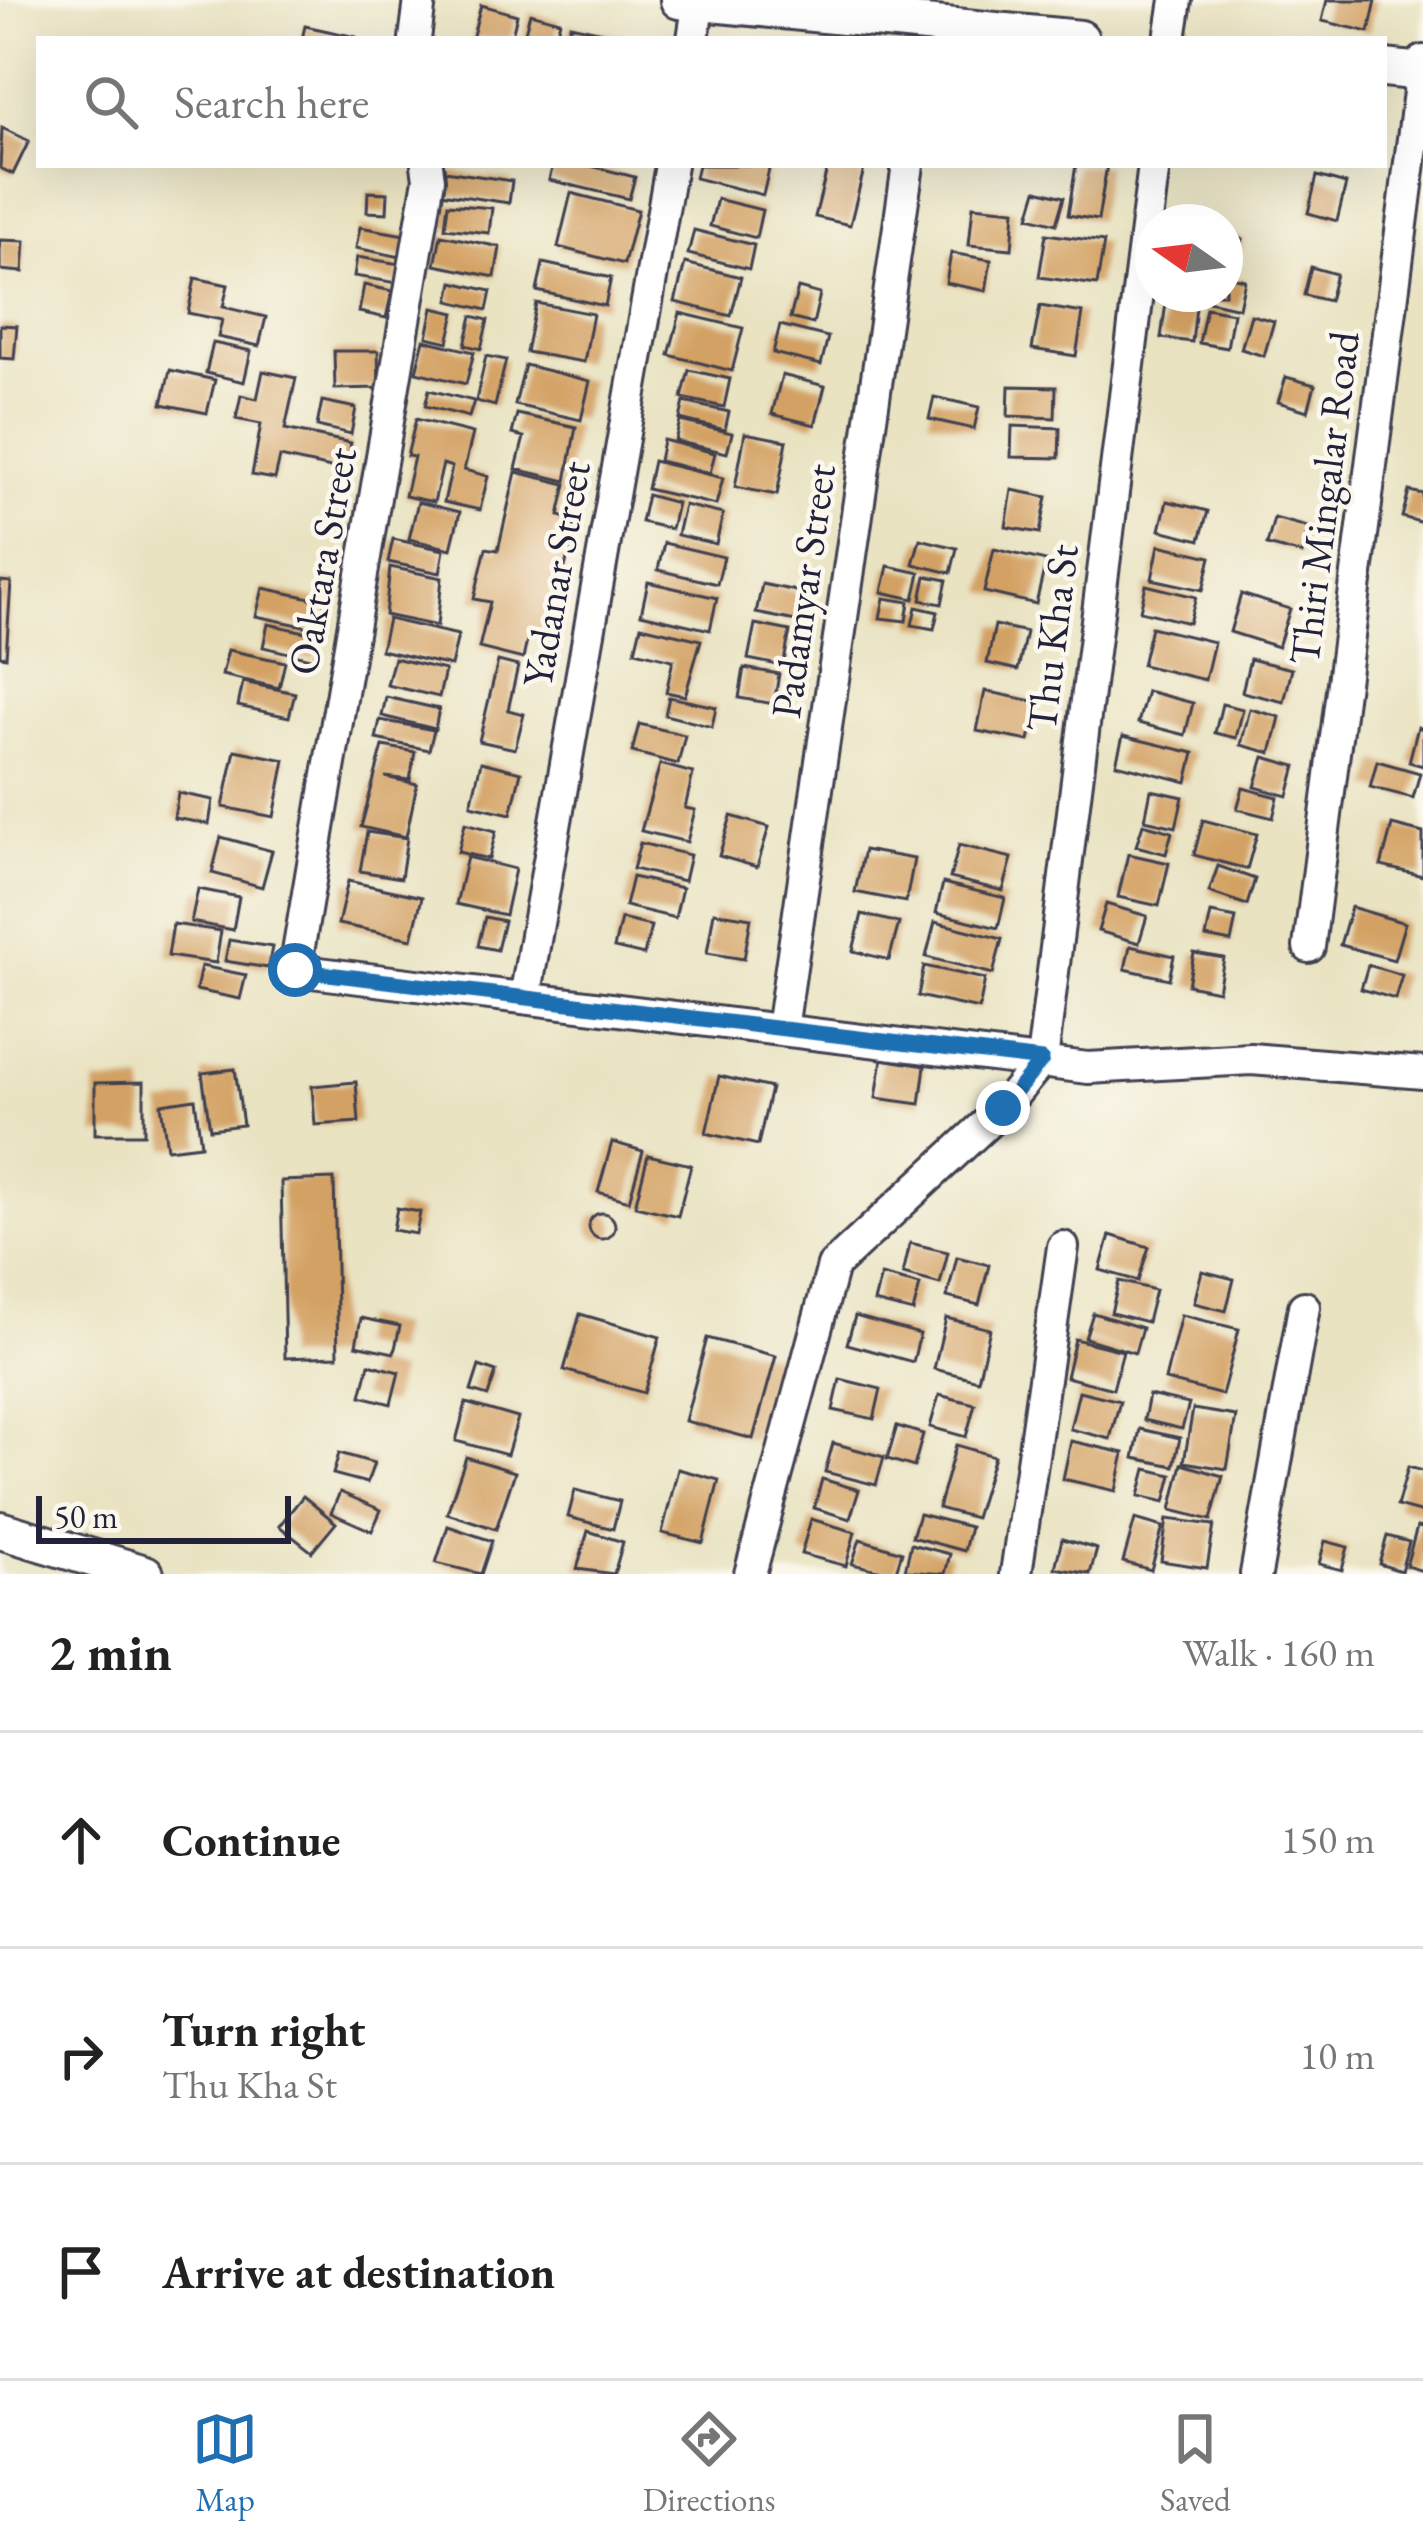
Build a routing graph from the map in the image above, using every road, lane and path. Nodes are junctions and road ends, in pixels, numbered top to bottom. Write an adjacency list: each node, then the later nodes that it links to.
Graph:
1 (420, 0): 5 (street)
2 (1176, 0): 7 (street)
3 (692, 11): 4 (street)
4 (928, 21): 6 (street)
5 (415, 36)
6 (1055, 36)
7 (1170, 36)
8 (1387, 68): 9 (street)
9 (1422, 68): 14 (street, Thiri Mingalar Road)
10 (427, 168): 15 (street, Oaktara Street)
11 (669, 168): 15 (street, Yadanar Street)
12 (908, 168): 16 (street, Padamyar Street)
13 (1154, 168): 17 (street, Thu Kha St)
14 (1309, 947)
15 (525, 998): 16 (street)
16 (782, 1029): 17 (street)
17 (1042, 1060): 18 (street); 23 (street)
18 (1423, 1073)
19 (1063, 1247): 24 (street)
20 (1304, 1307): 25 (street)
21 (0, 1530): 22 (street)
22 (145, 1574)
23 (750, 1574)
24 (1016, 1574)
25 (1256, 1574)

